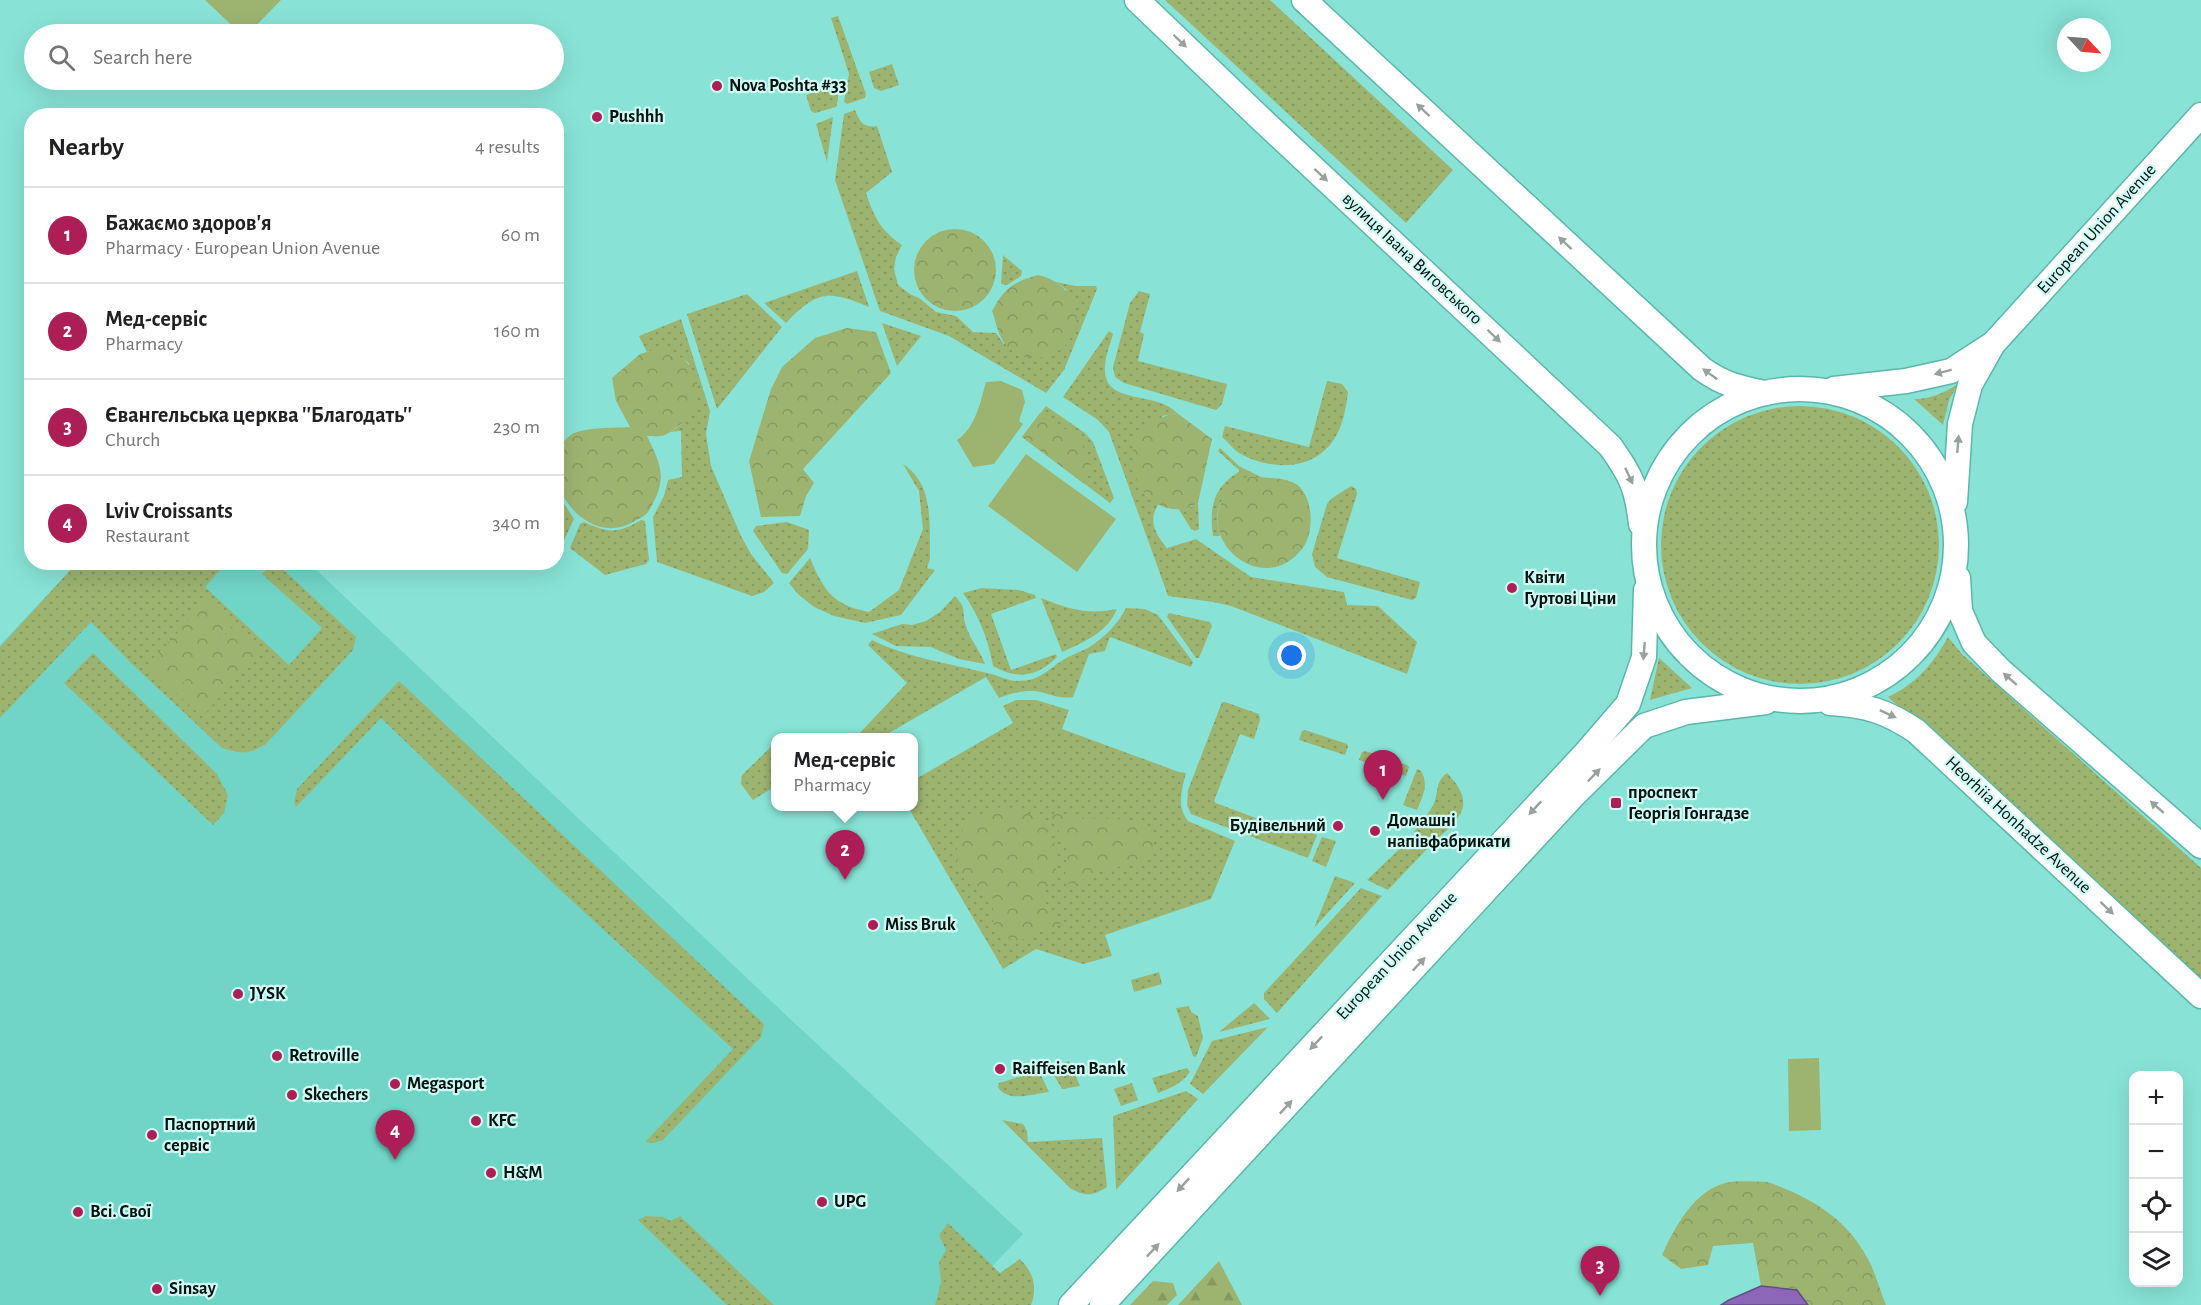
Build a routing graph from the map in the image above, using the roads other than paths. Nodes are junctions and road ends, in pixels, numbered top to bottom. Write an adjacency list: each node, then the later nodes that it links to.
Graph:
1 (1137, 0): 8 (main road, вулиця Івана Виговського, one-way to 8)
2 (1304, 0): 6 (main road, one-way to 2)
3 (2201, 115): 4 (main road, European Union Avenue)
4 (1993, 344): 5 (main road, European Union Avenue, one-way to 5); 7 (main road, European Union Avenue, one-way to 4)
5 (1823, 390): 6 (main road); 7 (main road)
6 (1764, 393): 8 (main road)
7 (1955, 523): 9 (main road)
8 (1644, 543): 10 (main road)
9 (1957, 552): 12 (main road); 13 (main road, one-way to 9)
10 (1646, 572): 11 (main road); 15 (main road, European Union Avenue, one-way to 15)
11 (1778, 700): 12 (main road); 16 (main road, European Union Avenue, one-way to 11)
12 (1810, 701): 14 (main road, Heorhiia Honhadze Avenue, one-way to 14)
13 (2201, 846)
14 (2201, 996)
15 (1071, 1305)
16 (1102, 1305)

